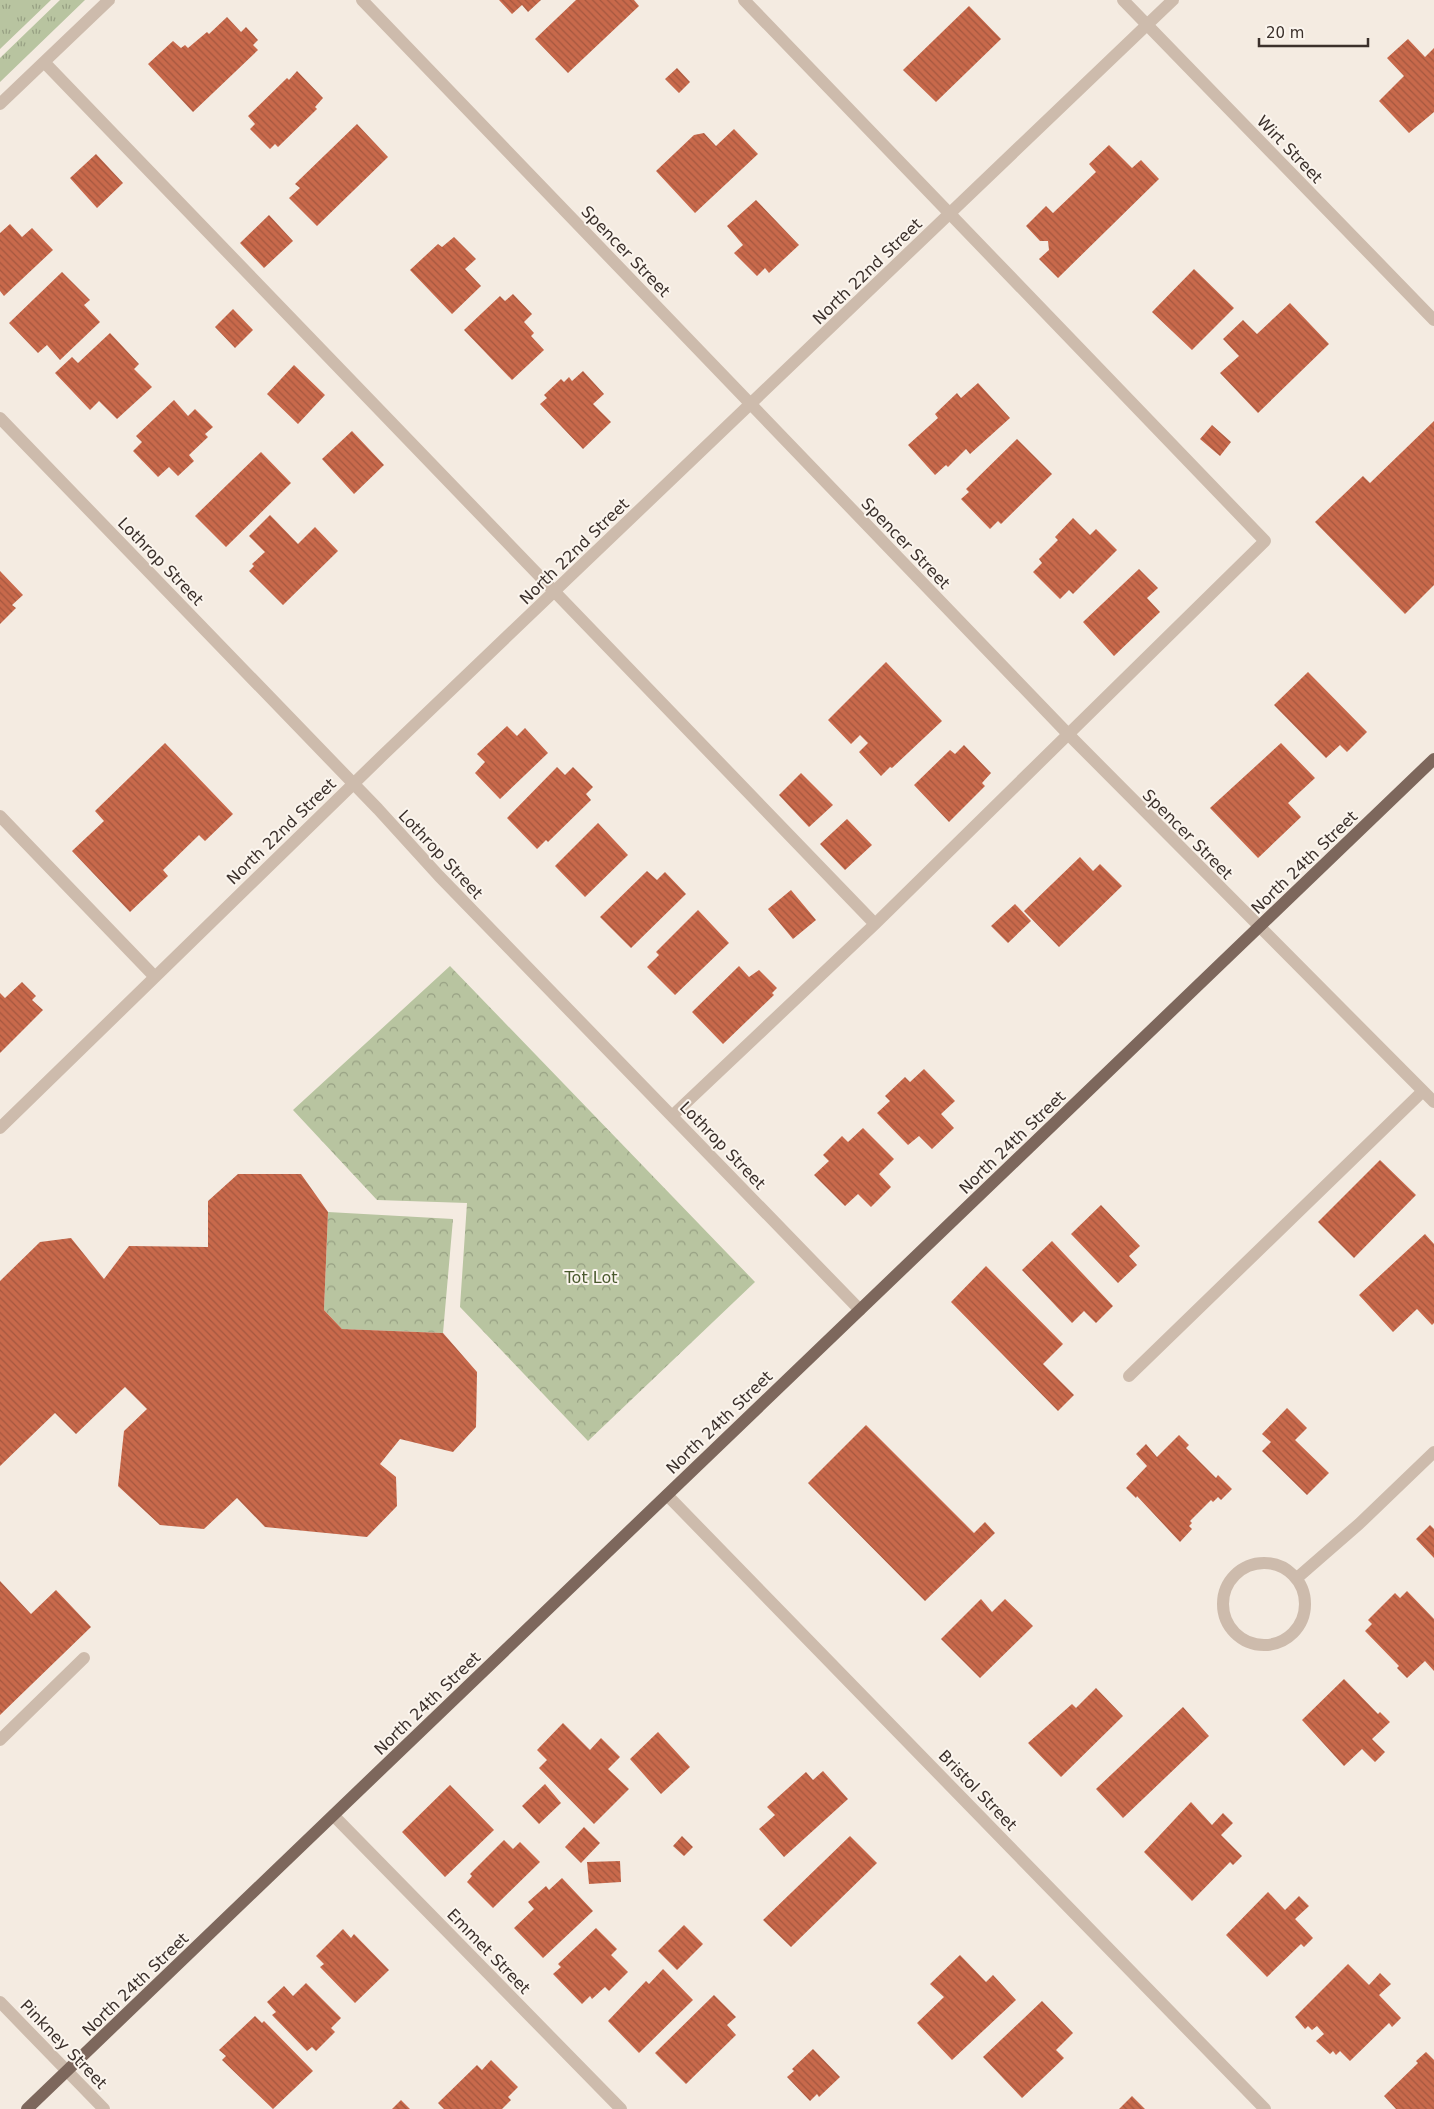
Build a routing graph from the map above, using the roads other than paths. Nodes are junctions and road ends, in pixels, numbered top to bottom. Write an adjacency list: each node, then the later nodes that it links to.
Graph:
1 (109, 0): 7 (street)
2 (362, 0): 11 (street, Spencer Street)
3 (744, 0): 9 (street)
4 (1123, 0): 6 (street, Wirt Street)
5 (1173, 0): 6 (street, North 22nd Street)
6 (1147, 25): 9 (street, North 22nd Street); 10 (street, Wirt Street)
7 (44, 62): 8 (street); 13 (street)
8 (0, 104)
9 (950, 214): 11 (street, North 22nd Street); 14 (street)
10 (1434, 320)
11 (751, 406): 13 (street, North 22nd Street); 14 (street, Spencer Street)
12 (0, 418): 16 (street, Lothrop Street)
13 (554, 593): 16 (street, North 22nd Street); 18 (street)
14 (1068, 735): 18 (street); 19 (street, Spencer Street)
15 (1434, 759): 19 (main road, North 24th Street)
16 (354, 784): 20 (street, North 22nd Street); 23 (street, Lothrop Street)
17 (0, 816): 20 (street)
18 (875, 924): 23 (street)
19 (1259, 927): 21 (street, Spencer Street); 25 (main road, North 24th Street)
20 (155, 977): 24 (street, North 22nd Street)
21 (1423, 1091): 22 (street, Spencer Street); 26 (street)
22 (1434, 1102)
23 (672, 1116): 25 (street, Lothrop Street)
24 (0, 1128)
25 (860, 1310): 28 (main road, North 24th Street)
26 (1129, 1376)
27 (1434, 1452): 29 (street)
28 (667, 1495): 32 (main road, North 24th Street); 38 (street, Bristol Street)
29 (1297, 1578): 29 (street)
30 (84, 1658): 31 (street)
31 (0, 1740)
32 (334, 1816): 34 (main road, North 24th Street); 37 (street, Emmet Street)
33 (0, 2002): 34 (street, Pinkney Street)
34 (67, 2071): 35 (main road, North 24th Street); 36 (street, Pinkney Street)
35 (27, 2109)
36 (104, 2109)
37 (622, 2109)
38 (1265, 2109)

